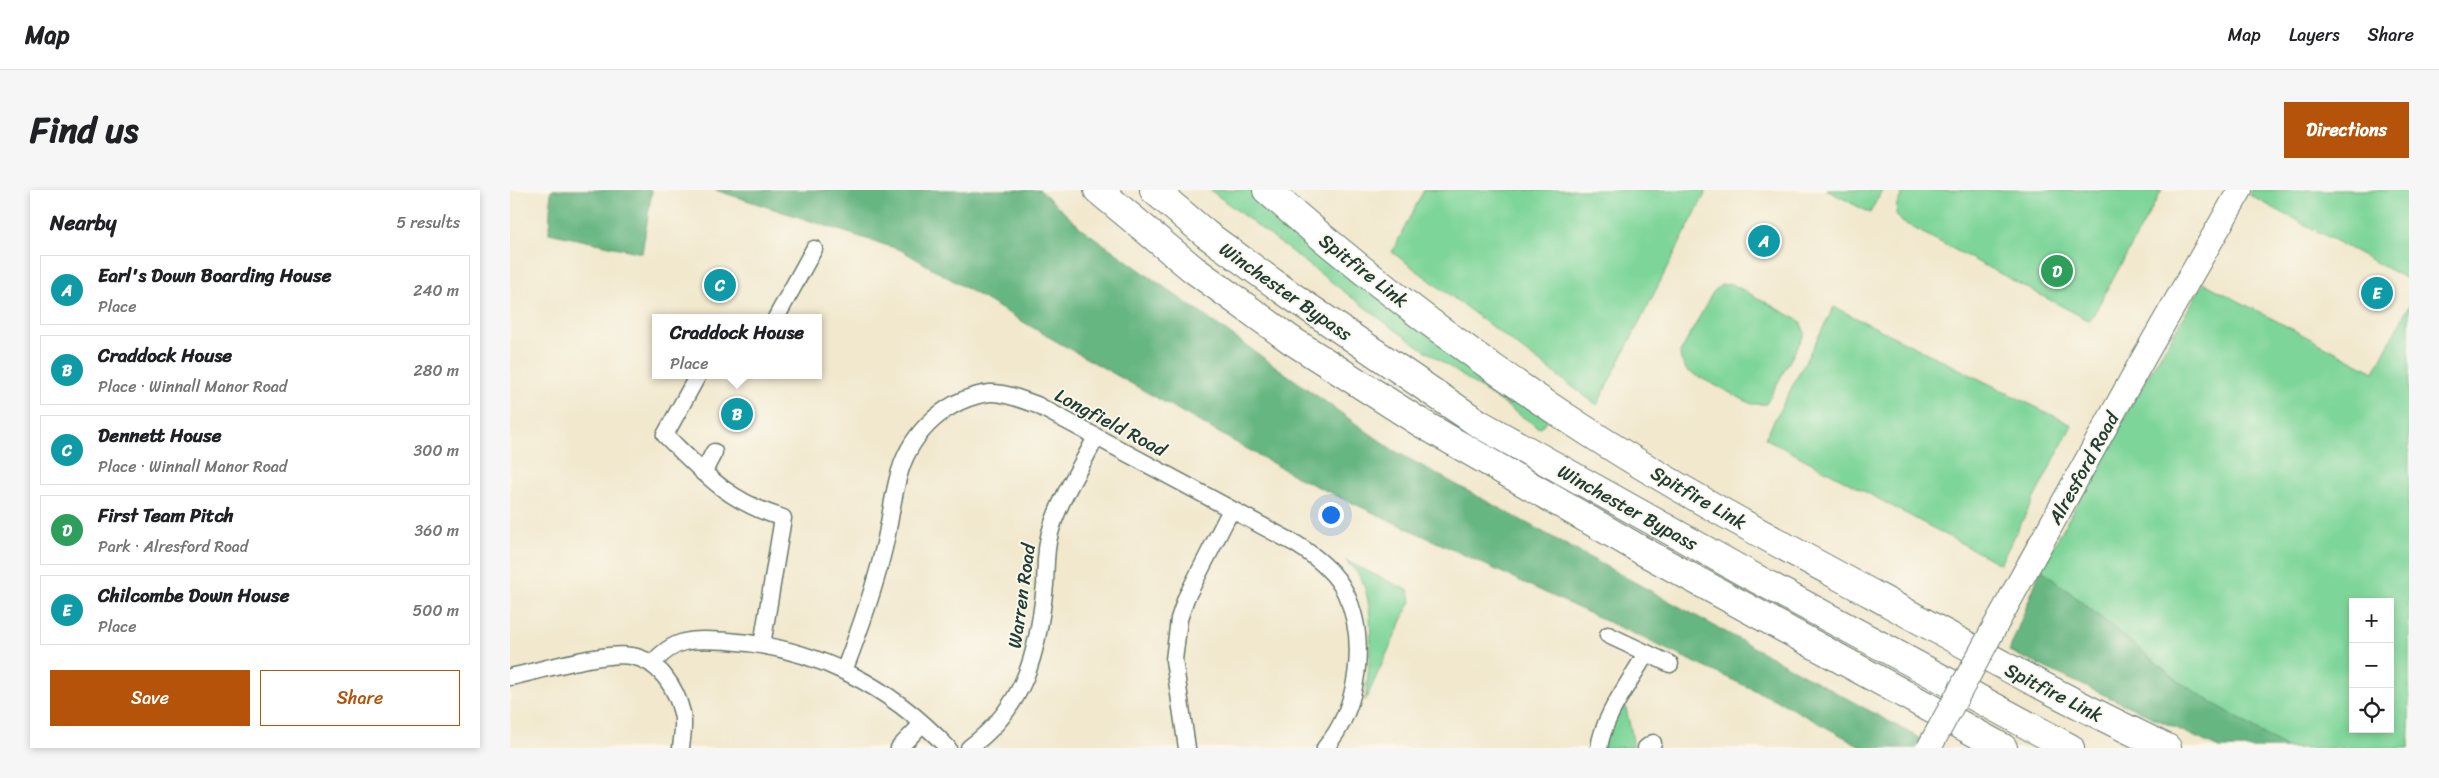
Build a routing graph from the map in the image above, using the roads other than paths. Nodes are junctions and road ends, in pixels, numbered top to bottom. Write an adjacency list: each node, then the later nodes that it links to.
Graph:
1 (1098, 190): 28 (highway, Winchester Bypass)
2 (1154, 190): 29 (highway, Winchester Bypass)
3 (1267, 190): 30 (highway, Spitfire Link)
4 (2240, 190): 27 (main road, Alresford Road, bridge)
5 (814, 249): 6 (street)
6 (778, 314)
7 (696, 379): 10 (street)
8 (1096, 437): 11 (street, Longfield Road); 17 (street, Longfield Road); 23 (street, Warren Road)
9 (714, 452): 10 (street)
10 (703, 473): 13 (street)
11 (1231, 510): 24 (street); 25 (street, Longfield Road)
12 (1608, 635): 14 (street)
13 (762, 645): 15 (street); 17 (street)
14 (1646, 653): 16 (street); 26 (street)
15 (652, 664): 18 (street); 20 (street)
16 (1670, 664)
17 (844, 671): 19 (street)
18 (510, 677)
19 (922, 724): 21 (street); 22 (street)
20 (681, 748)
21 (900, 748)
22 (948, 748)
23 (968, 748)
24 (1187, 748)
25 (1325, 748)
26 (1599, 748)
27 (1929, 748)
28 (2003, 748)
29 (2070, 748)
30 (2167, 748)

